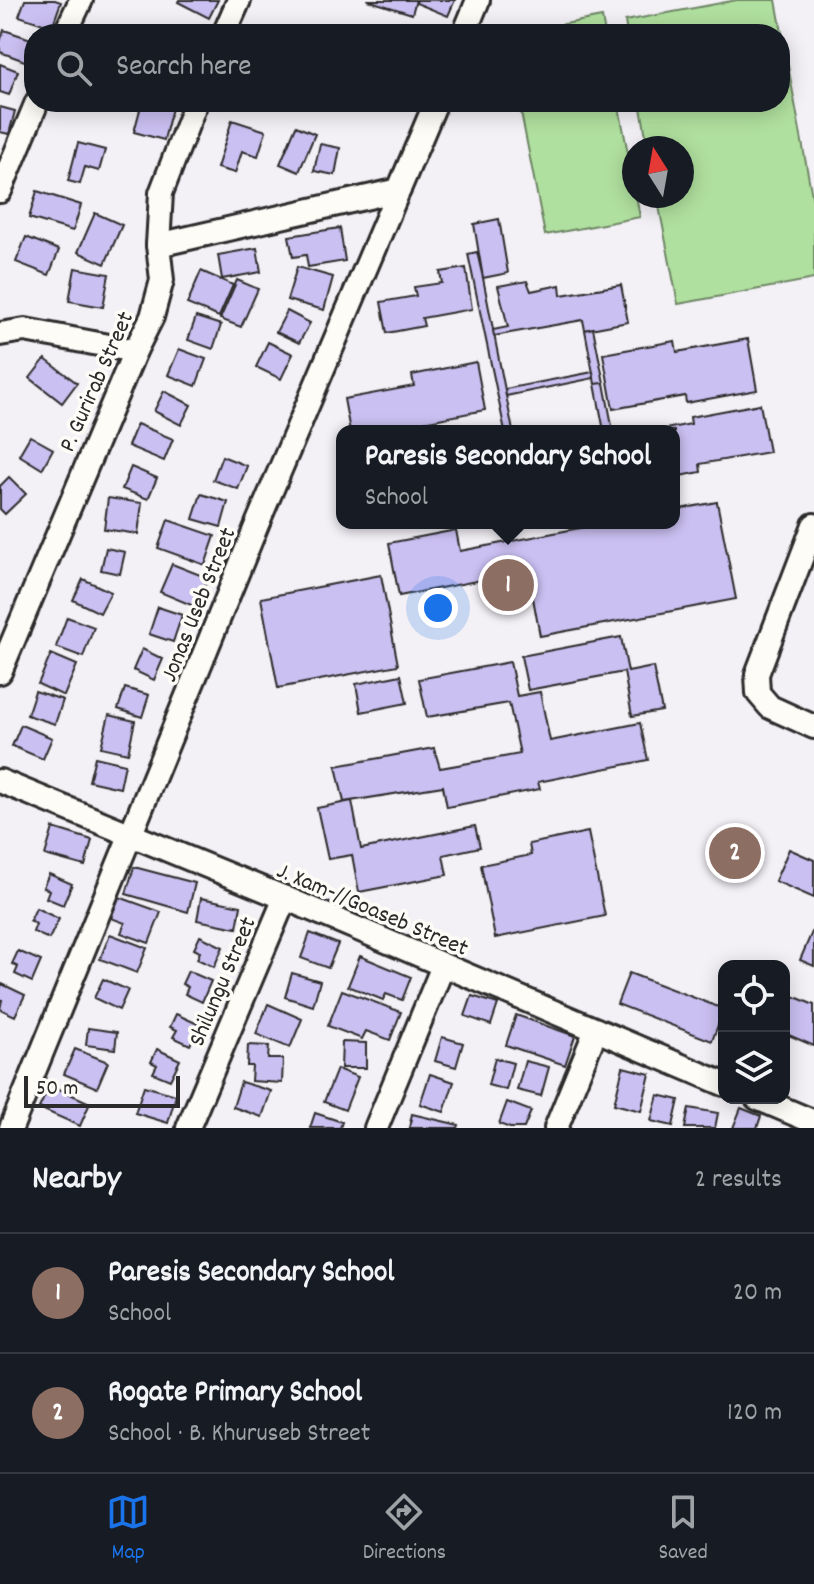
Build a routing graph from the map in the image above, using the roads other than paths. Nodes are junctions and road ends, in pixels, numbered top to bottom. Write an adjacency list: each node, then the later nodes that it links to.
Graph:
1 (81, 0): 4 (street)
2 (239, 0): 5 (street)
3 (478, 0): 6 (street)
4 (70, 24)
5 (228, 24)
6 (468, 24)
7 (33, 112): 11 (street)
8 (192, 112): 12 (street, P. Gurirab Street)
9 (432, 112): 10 (street, Jonas Useb Street)
10 (399, 190): 12 (street); 19 (street, Jonas Useb Street)
11 (0, 191)
12 (158, 245): 14 (street, P. Gurirab Street)
13 (0, 334): 14 (street)
14 (135, 351): 16 (street, P. Gurirab Street)
15 (812, 538): 17 (street)
16 (0, 672)
17 (814, 727)
18 (0, 781): 19 (street, J. Xam-//Goaseb Street)
19 (131, 835): 20 (street, J. Xam-//Goaseb Street); 26 (street, Jonas Useb Street)
20 (285, 898): 21 (street, J. Xam-//Goaseb Street); 27 (street, Shilungu Street)
21 (443, 966): 22 (street, J. Xam-//Goaseb Street); 28 (street)
22 (596, 1030): 23 (street, J. Xam-//Goaseb Street); 29 (street)
23 (718, 1081)
24 (771, 1104): 25 (street)
25 (814, 1122)
26 (11, 1128)
27 (188, 1128)
28 (376, 1128)
29 (556, 1128)

